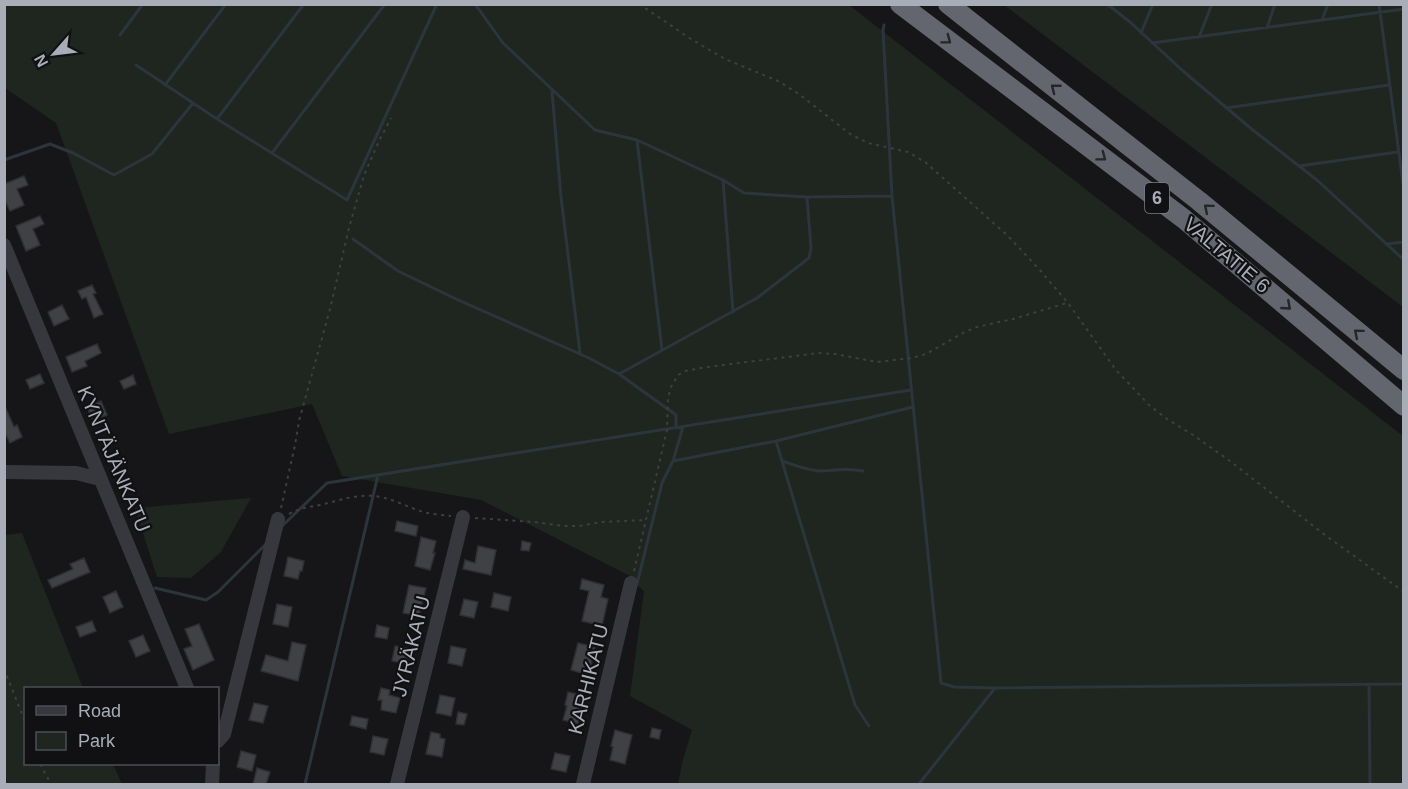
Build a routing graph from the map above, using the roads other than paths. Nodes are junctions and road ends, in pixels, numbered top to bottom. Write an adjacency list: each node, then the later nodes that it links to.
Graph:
1 (900, 4): 5 (highway, VALTATIE 6 / 6, one-way to 5)
2 (948, 4): 4 (highway, VALTATIE 6 / 6, one-way to 2)
3 (4, 245): 7 (street, KYNTÄJÄNKATU)
4 (1404, 370)
5 (1404, 406)
6 (4, 472): 7 (street)
7 (100, 479): 11 (street, KYNTÄJÄNKATU)
8 (463, 517): 15 (street, JYRÄKATU)
9 (278, 519): 12 (street)
10 (632, 583): 16 (street, KARHIKATU)
11 (187, 687)
12 (219, 740)
13 (213, 765): 14 (street)
14 (212, 784)
15 (397, 784)
16 (583, 784)

